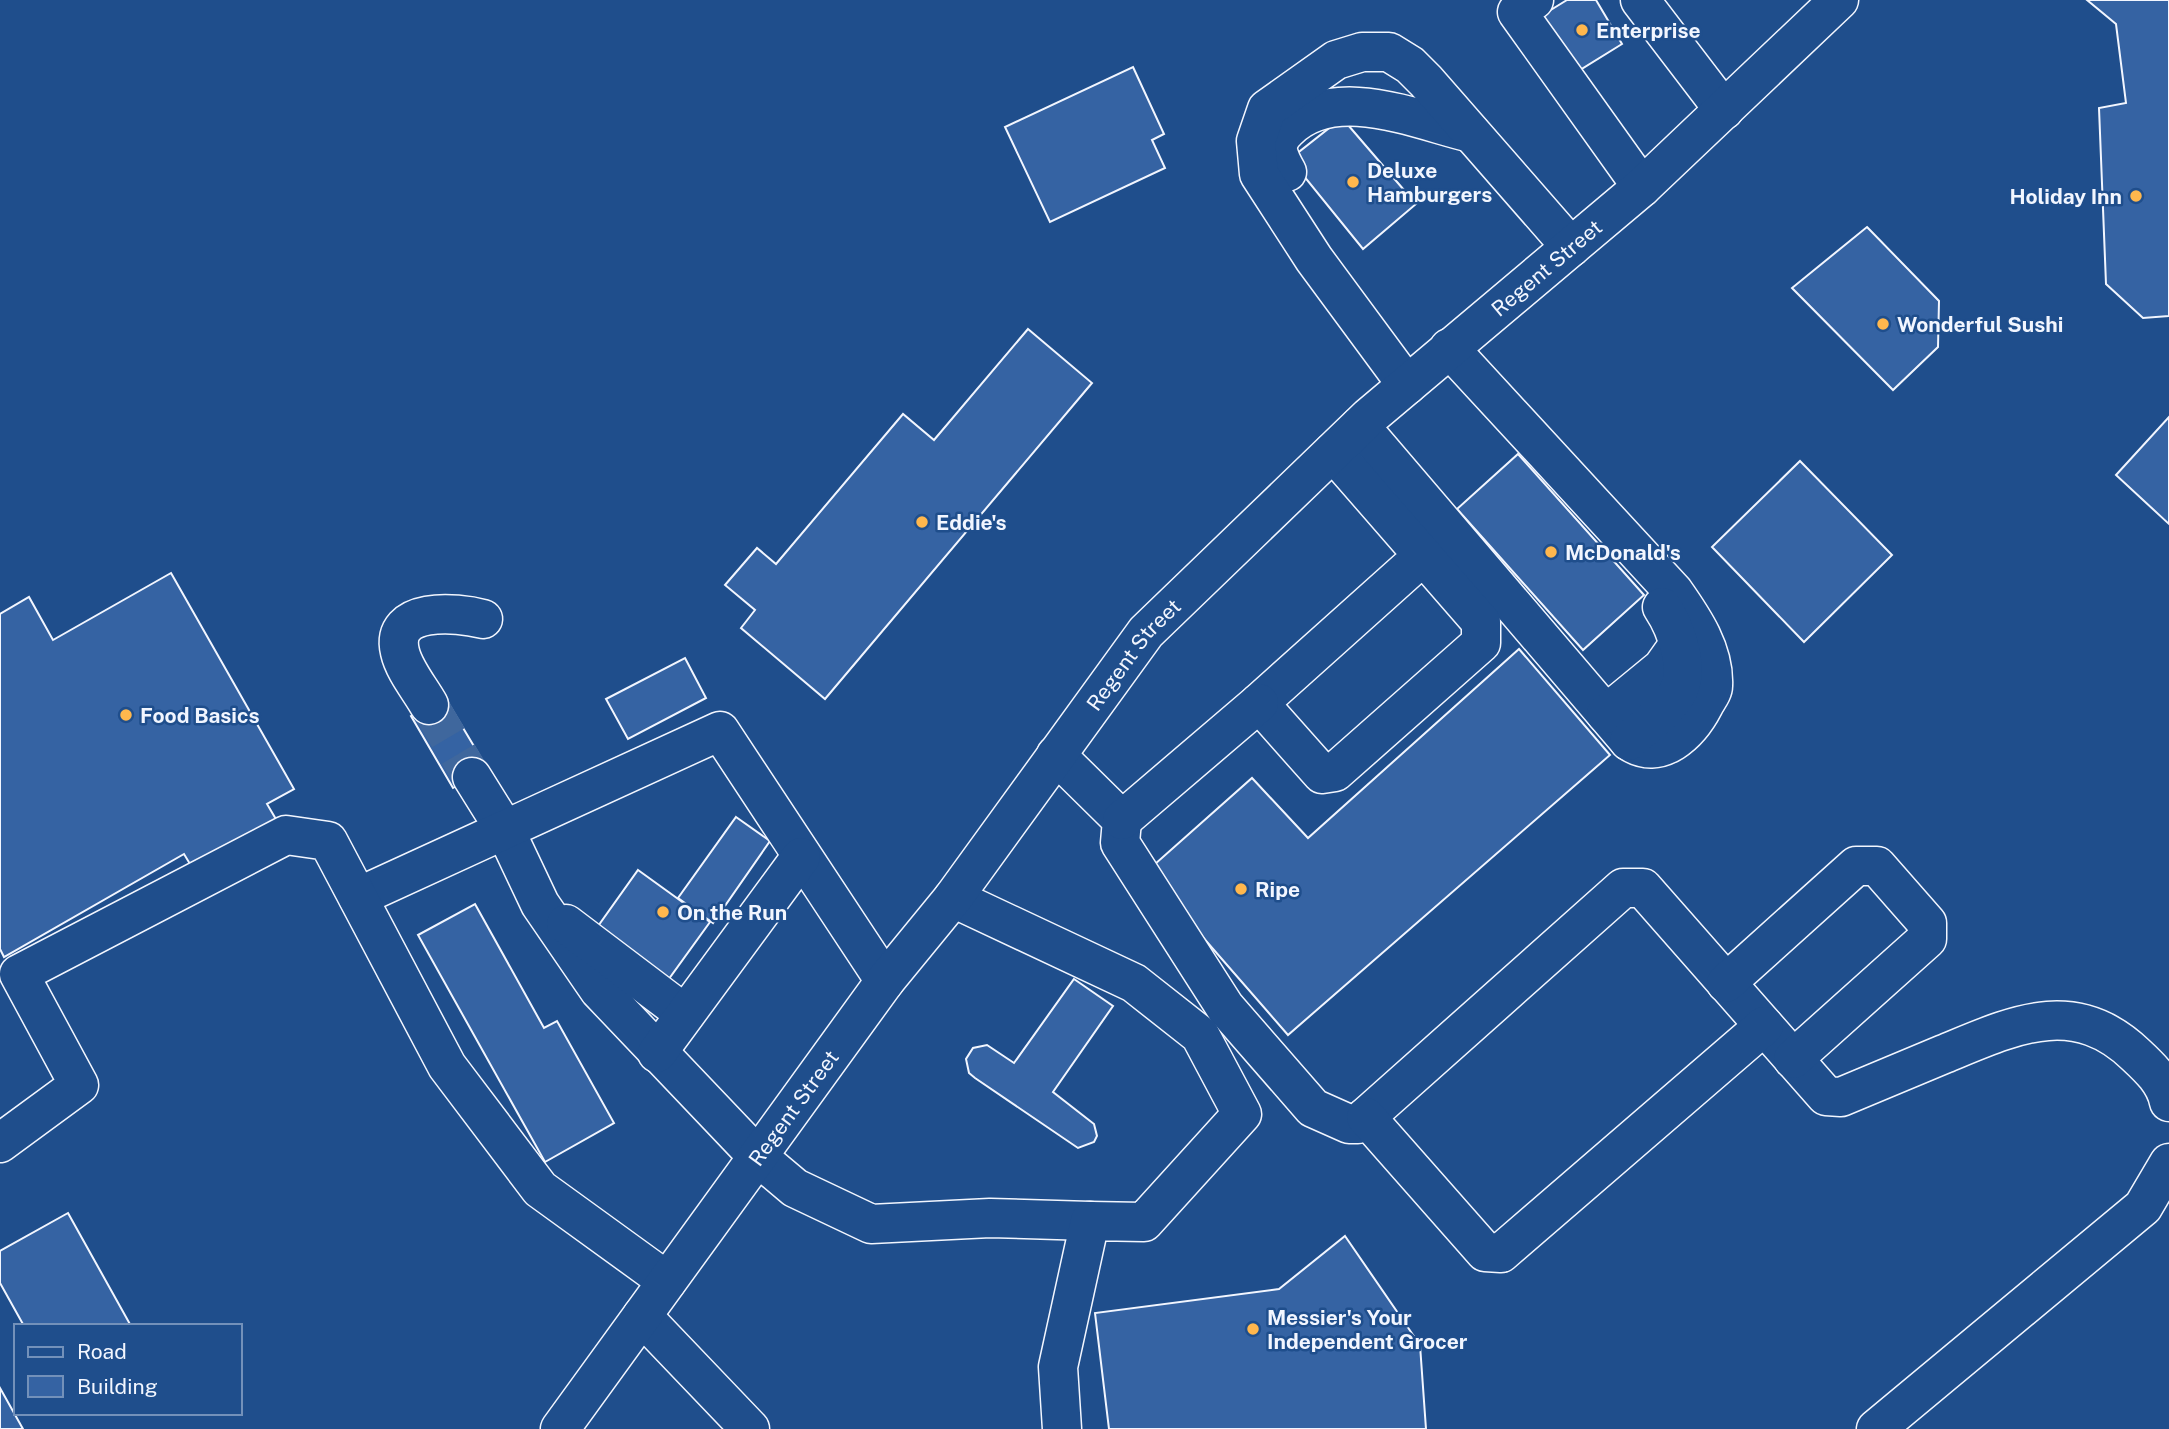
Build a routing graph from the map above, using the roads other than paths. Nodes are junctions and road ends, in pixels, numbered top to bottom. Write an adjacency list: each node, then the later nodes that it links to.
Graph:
1 (1534, 0): 6 (main road)
2 (1640, 0): 4 (main road)
3 (1839, 0): 4 (main road, Regent Street)
4 (1724, 110): 6 (main road, Regent Street)
5 (1471, 132): 7 (main road); 8 (main road); 8 (main road)
6 (1642, 187): 7 (main road, Regent Street)
7 (1571, 247): 9 (main road, Regent Street)
8 (1342, 297): 10 (main road)
9 (1449, 348): 10 (main road, Regent Street); 12 (main road)
10 (1406, 385): 11 (main road, Regent Street)
11 (1347, 439): 13 (main road); 17 (main road); 18 (main road, Regent Street)
12 (1562, 472): 17 (main road); 17 (main road)
13 (1423, 556): 15 (main road); 15 (main road)
14 (483, 619): 16 (main road)
15 (1259, 703): 20 (main road)
16 (429, 705)
17 (1618, 728)
18 (1056, 755): 20 (main road); 24 (main road, Regent Street)
19 (472, 777): 21 (main road)
20 (1122, 820): 33 (main road)
21 (505, 830): 22 (main road); 23 (main road); 25 (main road)
22 (801, 857): 26 (main road); 28 (main road)
23 (358, 897): 34 (main road); 38 (main road)
24 (953, 898): 26 (main road, Regent Street); 37 (main road)
25 (540, 904): 28 (main road); 30 (main road)
26 (885, 981): 35 (main road, Regent Street)
27 (1726, 983): 29 (main road); 31 (main road); 33 (main road)
28 (685, 1014): 30 (main road)
29 (1764, 1026): 31 (main road); 33 (main road)
30 (657, 1052): 35 (main road)
31 (1793, 1059): 32 (main road)
32 (2169, 1102)
33 (1366, 1117)
34 (0, 1143)
35 (757, 1156): 37 (main road); 38 (main road, Regent Street)
36 (2169, 1163): 43 (main road)
37 (1090, 1221): 42 (main road)
38 (667, 1281): 39 (main road, Regent Street)
39 (642, 1316): 40 (main road, Regent Street); 41 (main road)
40 (560, 1429)
41 (750, 1429)
42 (1062, 1429)
43 (1876, 1429)

